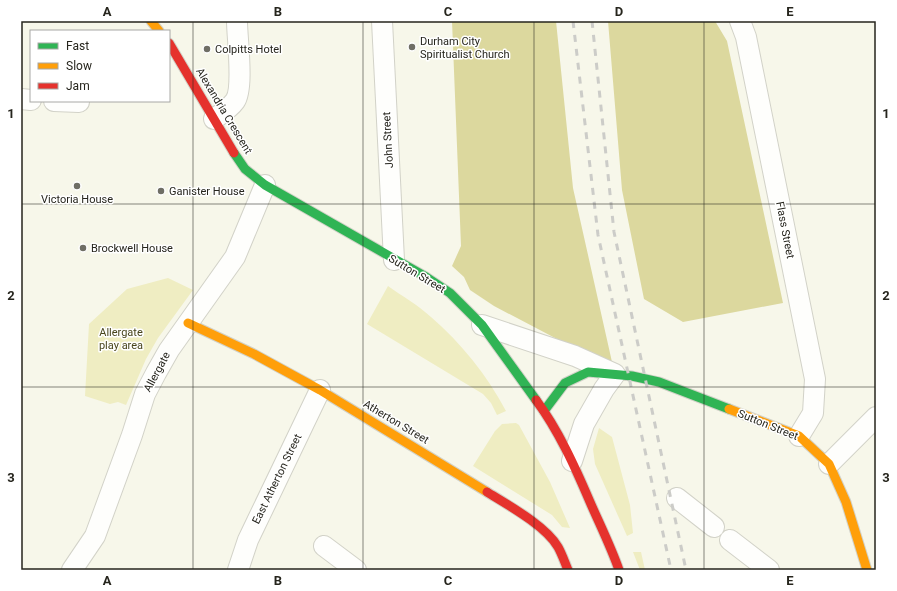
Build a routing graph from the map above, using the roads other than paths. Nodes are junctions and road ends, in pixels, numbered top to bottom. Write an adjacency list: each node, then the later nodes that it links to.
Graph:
1 (151, 21): 5 (main road)
2 (237, 21): 7 (street)
3 (382, 21): 9 (street, John Street)
4 (740, 21): 16 (street, Flass Street)
5 (158, 30)
6 (170, 45): 7 (main road, Alexandria Crescent)
7 (214, 119): 8 (main road, Alexandria Crescent)
8 (265, 186): 9 (main road, Sutton Street); 10 (street, Allergate)
9 (394, 260): 11 (main road, Sutton Street)
10 (188, 323): 13 (main road, Atherton Street); 23 (street, Allergate)
11 (482, 325): 12 (street, Sutton Street); 14 (main road)
12 (615, 374): 14 (main road, Sutton Street); 16 (main road, Sutton Street); 17 (street)
13 (320, 390): 24 (street, East Atherton Street); 26 (main road, Atherton Street)
14 (544, 411): 17 (main road)
15 (876, 417): 18 (street)
16 (799, 436): 18 (main road, Sutton Street)
17 (572, 461): 27 (main road)
18 (829, 464): 29 (main road, Sutton Street)
19 (677, 498): 20 (street)
20 (714, 527)
21 (730, 540): 28 (street)
22 (324, 546): 25 (street)
23 (72, 570)
24 (238, 570)
25 (356, 570)
26 (568, 570)
27 (619, 570)
28 (770, 570)
29 (867, 570)

